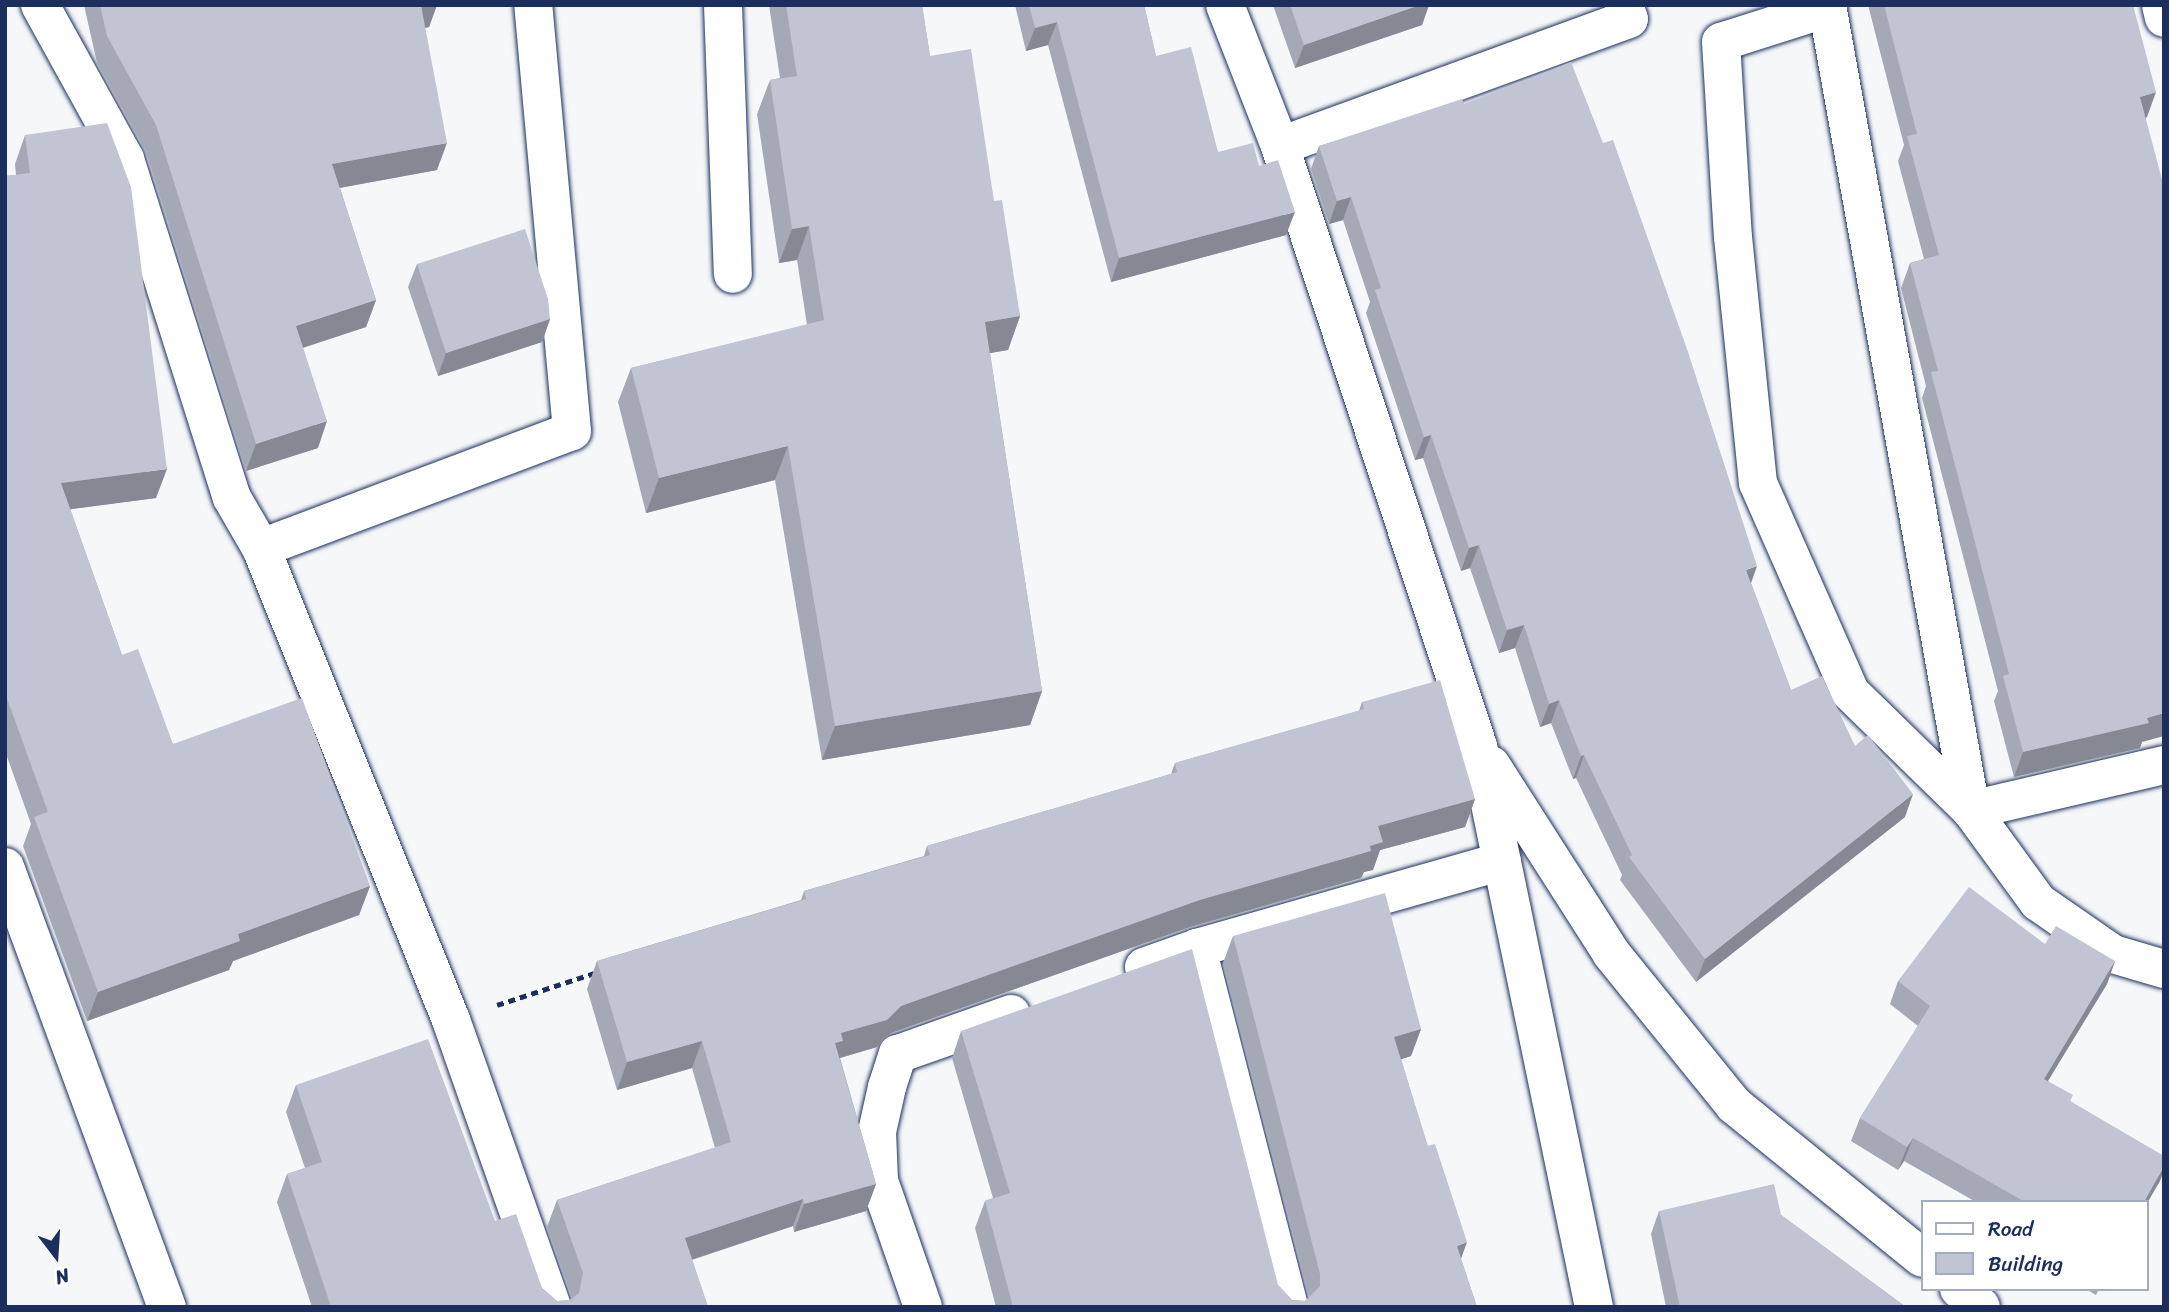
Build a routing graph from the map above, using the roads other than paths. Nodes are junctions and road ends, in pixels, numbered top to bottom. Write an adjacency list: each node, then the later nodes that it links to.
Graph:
1 (40, 5): 11 (street)
2 (533, 5): 11 (street)
3 (723, 5): 10 (street)
4 (1225, 5): 9 (street)
5 (1624, 5): 9 (street)
6 (2161, 5): 8 (street)
7 (1828, 6): 14 (street); 14 (street)
8 (2164, 18)
9 (1280, 146): 12 (street)
10 (733, 274)
11 (261, 548): 24 (street)
12 (1478, 746): 15 (street); 21 (street)
13 (2164, 765): 14 (street)
14 (1972, 810): 18 (street)
15 (1502, 861): 17 (street); 27 (street)
16 (5, 867): 23 (street)
17 (1197, 948): 19 (street); 26 (street)
18 (2164, 969)
19 (1106, 980)
20 (1041, 1003): 25 (street)
21 (1920, 1256)
22 (1961, 1291): 28 (street)
23 (167, 1307)
24 (552, 1307)
25 (923, 1307)
26 (1289, 1307)
27 (1594, 1307)
28 (1981, 1307)

